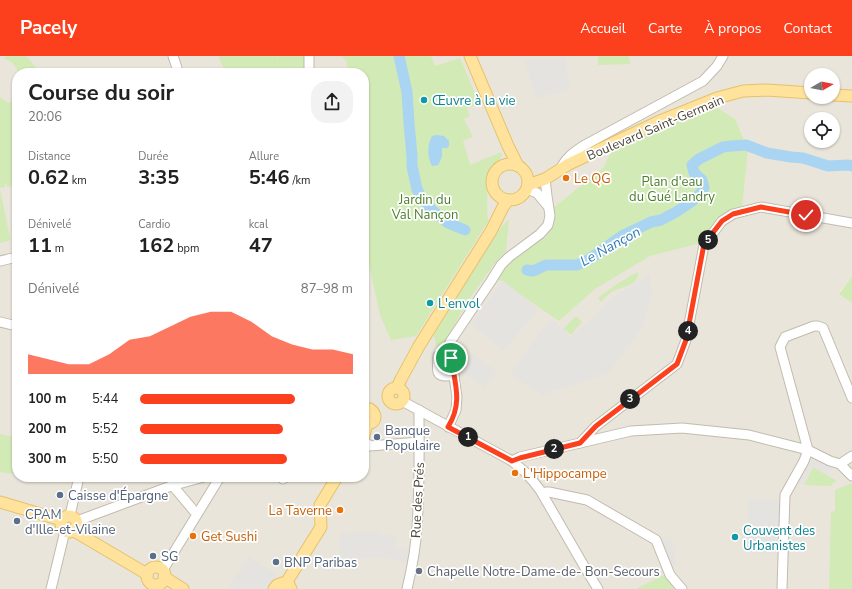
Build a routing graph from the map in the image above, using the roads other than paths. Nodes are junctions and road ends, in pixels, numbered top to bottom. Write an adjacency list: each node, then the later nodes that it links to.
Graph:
1 (173, 56): 5 (street)
2 (308, 56): 6 (street)
3 (470, 56): 10 (main road)
4 (723, 56): 11 (street)
5 (177, 68)
6 (309, 68)
7 (804, 93): 11 (main road, Boulevard Saint-Germain)
8 (840, 95): 9 (main road)
9 (852, 96)
10 (512, 165): 13 (main road); 14 (main road)
11 (566, 165): 12 (main road, Boulevard Saint-Germain); 13 (main road)
12 (545, 178): 13 (main road, Boulevard Saint-Germain); 15 (street)
13 (527, 183): 14 (main road); 15 (street)
14 (503, 198): 23 (main road)
15 (548, 206): 22 (street)
16 (852, 223): 32 (street)
17 (12, 258): 18 (street)
18 (0, 261)
19 (0, 322): 20 (street)
20 (12, 325)
21 (438, 356): 22 (street)
22 (454, 375): 30 (street)
23 (397, 388): 25 (main road); 26 (main road)
24 (852, 398): 34 (street)
25 (389, 400): 26 (main road); 27 (main road)
26 (402, 401): 28 (street)
27 (370, 410): 29 (main road)
28 (419, 410): 30 (street); 31 (street, Rue des Prés)
29 (369, 424)
30 (448, 427): 36 (street)
31 (419, 442): 33 (street); 55 (street, Rue des Prés)
32 (580, 443): 34 (street); 36 (street)
33 (369, 445)
34 (808, 450): 37 (street); 58 (street)
35 (852, 456): 37 (street)
36 (512, 461): 45 (street)
37 (840, 464): 38 (street)
38 (852, 476)
39 (79, 482): 48 (street)
40 (187, 482): 44 (street)
41 (211, 482): 47 (street)
42 (217, 482): 49 (street)
43 (334, 482): 50 (main road)
44 (173, 486): 47 (street); 48 (street)
45 (543, 494): 56 (street); 57 (street)
46 (0, 502): 48 (main road)
47 (194, 511): 49 (street)
48 (71, 524): 49 (main road); 51 (street)
49 (154, 579): 52 (main road); 53 (main road)
50 (289, 586): 54 (main road)
51 (51, 589)
52 (171, 589)
53 (183, 589)
54 (274, 589)
55 (407, 589)
56 (598, 589)
57 (682, 589)
58 (782, 589)

